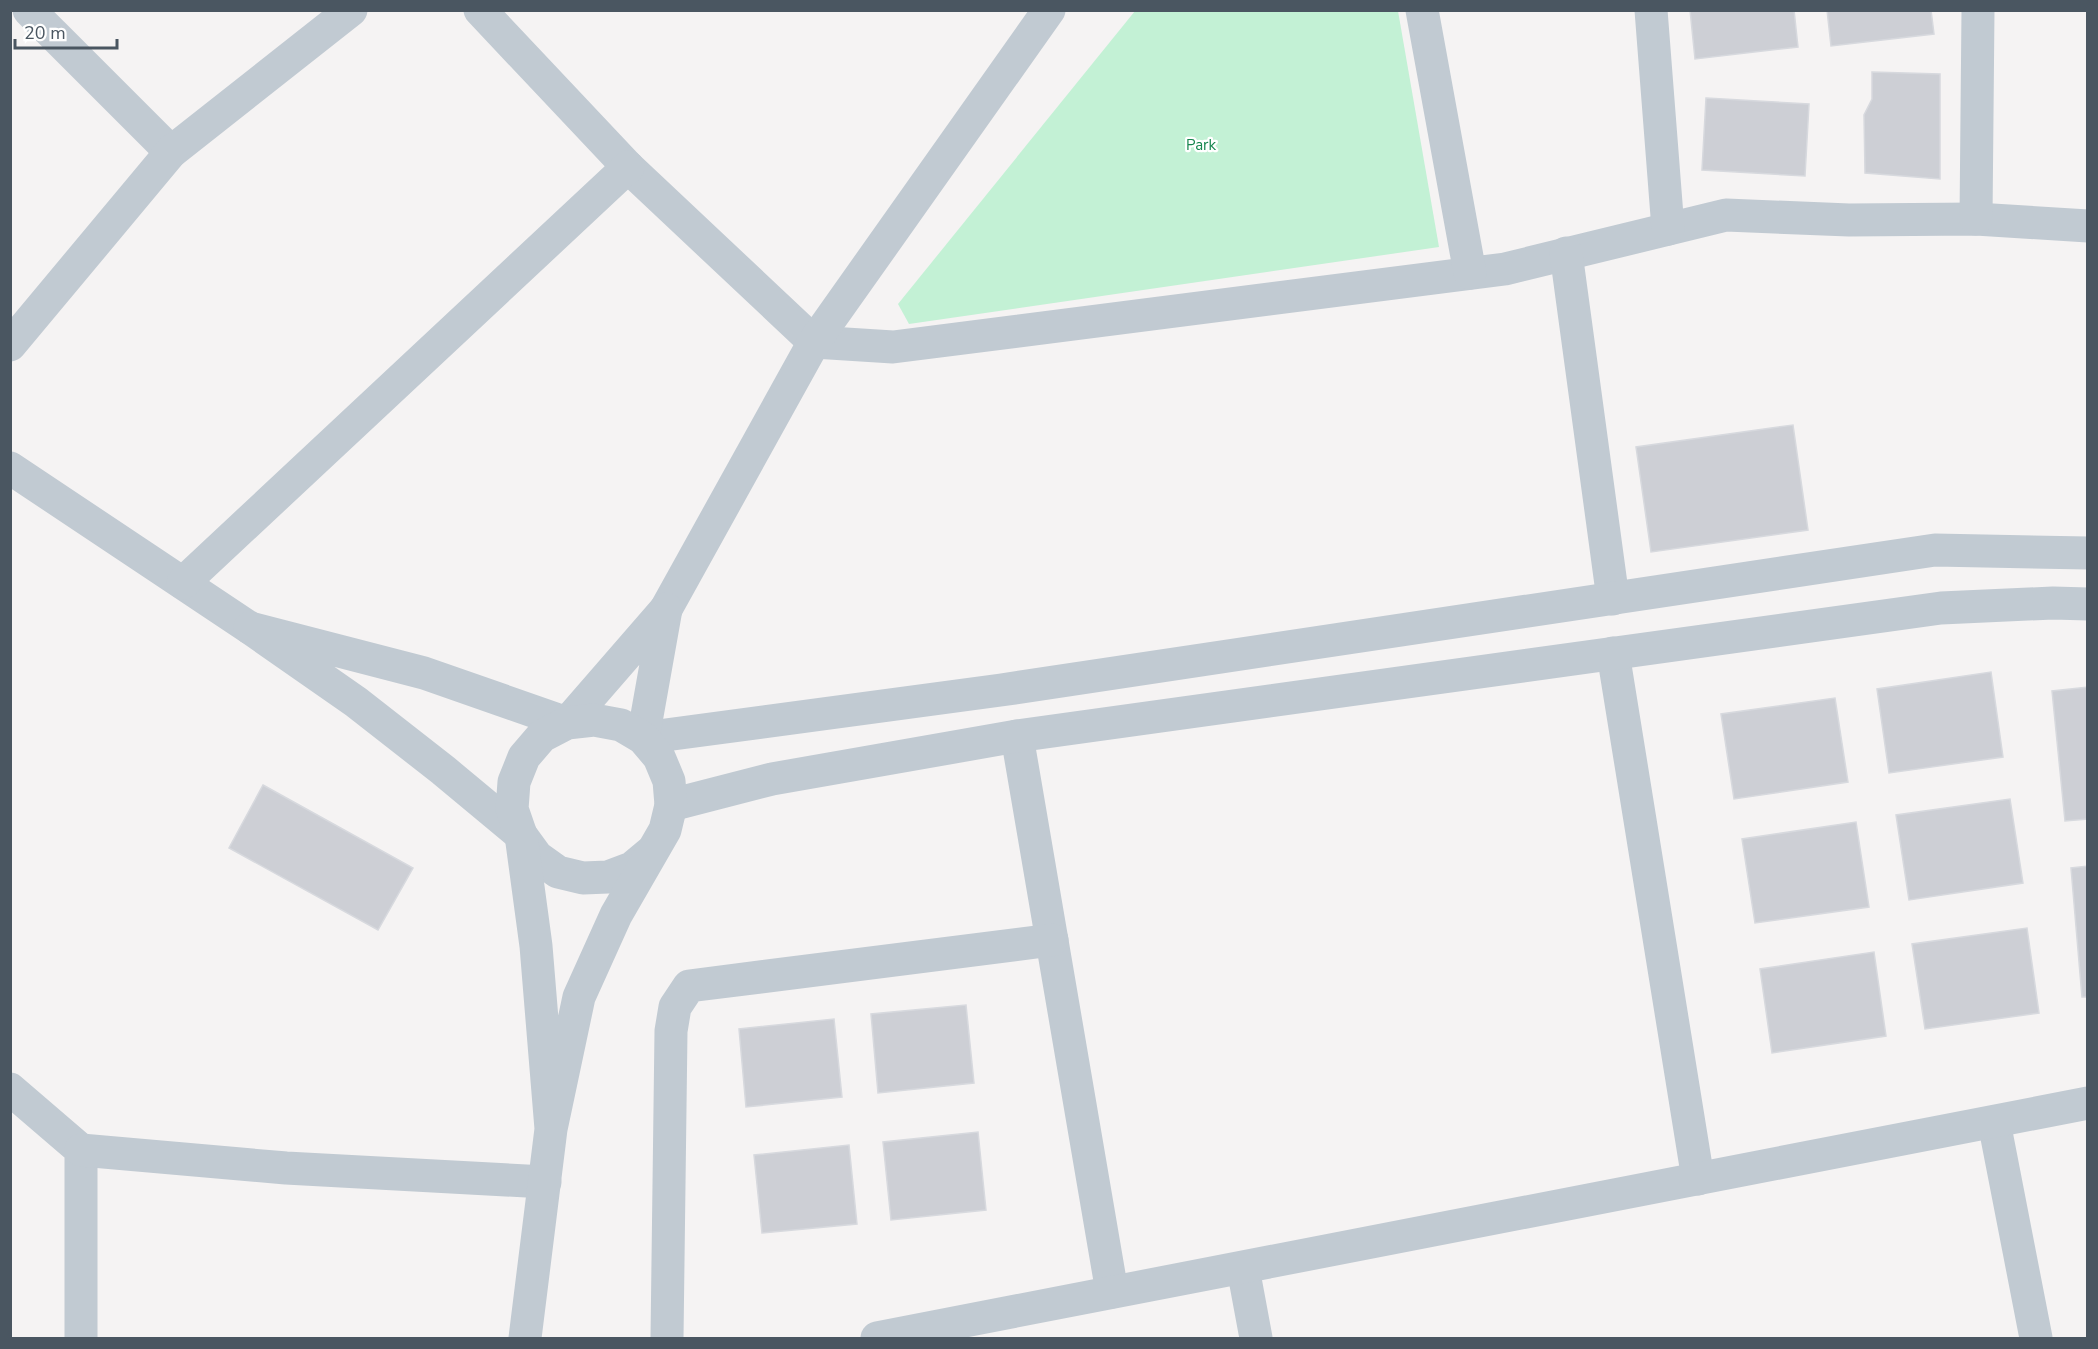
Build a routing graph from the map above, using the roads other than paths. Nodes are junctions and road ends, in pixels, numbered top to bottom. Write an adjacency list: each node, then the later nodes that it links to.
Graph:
1 (29, 10): 8 (street)
2 (351, 10): 8 (street)
3 (480, 10): 9 (street)
4 (1049, 10): 15 (street)
5 (1422, 10): 14 (street)
6 (1651, 10): 12 (street)
7 (1978, 10): 10 (street)
8 (171, 152): 16 (street)
9 (628, 167): 15 (street); 19 (street)
10 (1976, 219): 11 (street); 12 (street)
11 (2088, 226)
12 (1668, 229): 13 (street)
13 (1566, 254): 14 (street); 20 (street)
14 (1470, 273): 15 (street)
15 (814, 342): 22 (street)
16 (10, 345)
17 (10, 468): 19 (street)
18 (2088, 553): 20 (street)
19 (183, 583): 23 (street)
20 (1613, 599): 27 (street)
21 (2088, 604): 24 (street)
22 (666, 609): 25 (street); 27 (street)
23 (250, 628): 25 (street); 29 (street)
24 (1614, 653): 26 (street); 37 (street)
25 (567, 723): 27 (street); 29 (street)
26 (1017, 736): 28 (street); 31 (street)
27 (643, 738): 28 (street)
28 (671, 805): 30 (street)
29 (521, 835): 30 (street); 35 (street)
30 (652, 852): 35 (street)
31 (1052, 940): 40 (street); 43 (street)
32 (10, 1089): 36 (street)
33 (2088, 1104): 34 (street)
34 (1994, 1122): 37 (street); 46 (street)
35 (551, 1129): 38 (street)
36 (81, 1150): 38 (street); 41 (street)
37 (1698, 1179): 39 (street)
38 (545, 1182): 42 (street)
39 (1243, 1268): 40 (street); 45 (street)
40 (1112, 1292): 44 (street)
41 (81, 1338)
42 (525, 1338)
43 (667, 1338)
44 (880, 1338)
45 (1256, 1338)
46 (2036, 1338)

